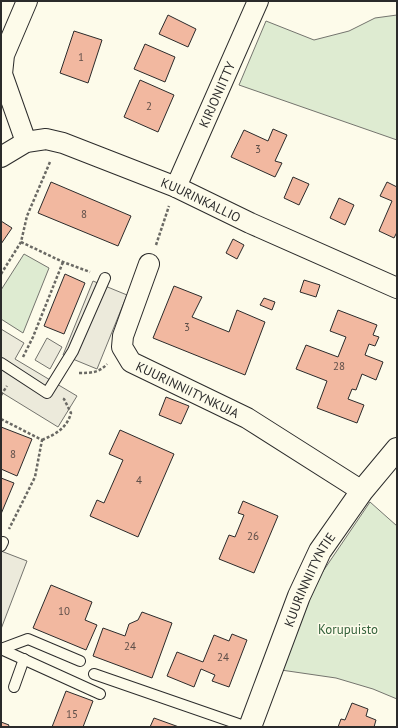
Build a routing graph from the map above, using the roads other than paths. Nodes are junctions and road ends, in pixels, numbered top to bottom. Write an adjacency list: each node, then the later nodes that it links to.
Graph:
1 (27, 1): 3 (street)
2 (258, 1): 5 (street, KIRJONIITTY)
3 (26, 142): 4 (street, KUURINKALLIO); 5 (street, KUURINKALLIO)
4 (1, 157)
5 (176, 187): 8 (street, KUURINKALLIO)
6 (149, 264): 11 (street, KUURINNIITYNKUJA)
7 (105, 278): 9 (lane)
8 (397, 288)
9 (1, 363)
10 (397, 449): 11 (street, KUURINNIITYNTIE)
11 (362, 491): 19 (street, KUURINNIITYNTIE)
12 (1, 649): 13 (lane); 14 (lane)
13 (24, 659): 16 (lane); 17 (lane)
14 (80, 661)
15 (94, 674): 18 (lane)
16 (14, 687)
17 (100, 694)
18 (247, 727)
19 (250, 727)

